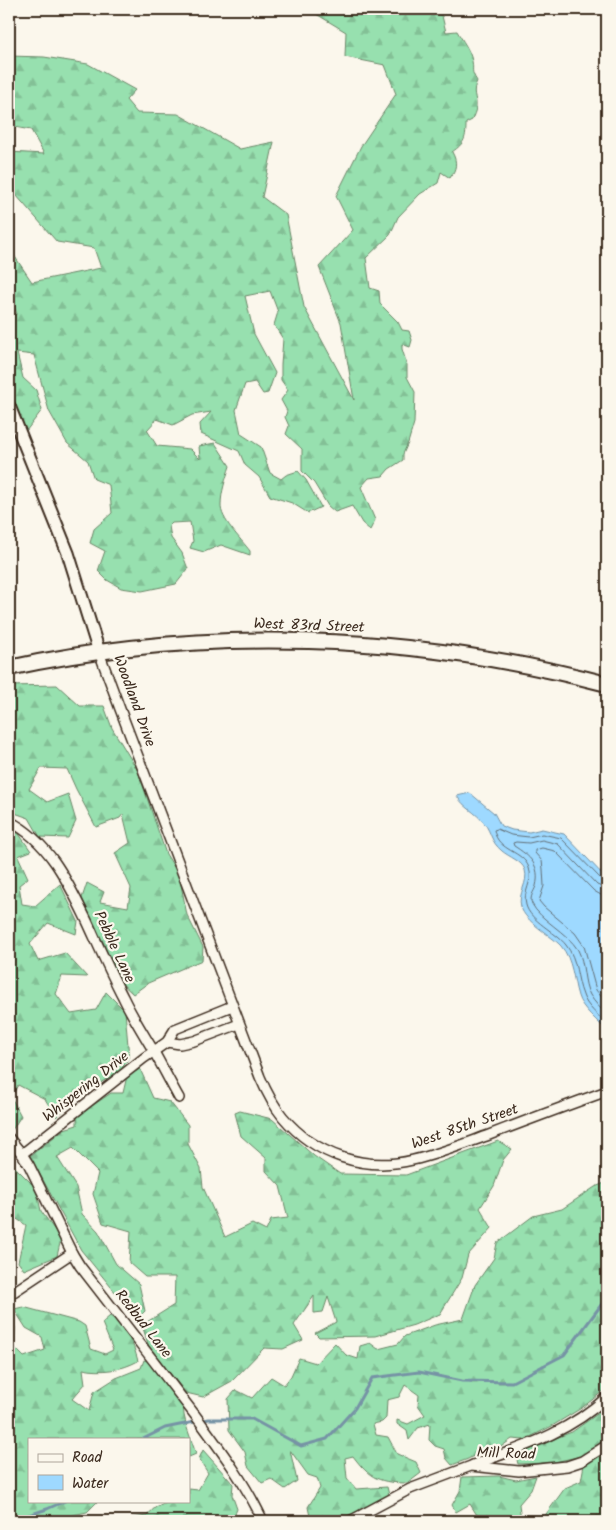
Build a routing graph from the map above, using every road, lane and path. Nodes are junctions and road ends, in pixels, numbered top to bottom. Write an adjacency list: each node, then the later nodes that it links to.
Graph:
1 (9, 406): 2 (street, Woodland Drive)
2 (99, 652): 3 (main road, West 83rd Street); 4 (main road, West 83rd Street); 6 (street, Woodland Drive)
3 (9, 668)
4 (607, 684)
5 (9, 820): 9 (street, Pebble Lane)
6 (232, 1006): 7 (street, West 85th Street); 8 (street, Whispering Drive)
7 (239, 1024): 8 (street); 10 (street, West 85th Street)
8 (167, 1042): 9 (street, Whispering Drive)
9 (154, 1051): 11 (street, Pebble Lane); 13 (street, Whispering Drive)
10 (607, 1091)
11 (179, 1098)
12 (9, 1138): 13 (street, Redbud Lane)
13 (22, 1154): 14 (street, Redbud Lane)
14 (72, 1253): 15 (street); 19 (street, Redbud Lane)
15 (9, 1295)
16 (607, 1397): 18 (street)
17 (607, 1445): 18 (street, Mill Road)
18 (471, 1466): 20 (street, Mill Road)
19 (263, 1521)
20 (350, 1521)

